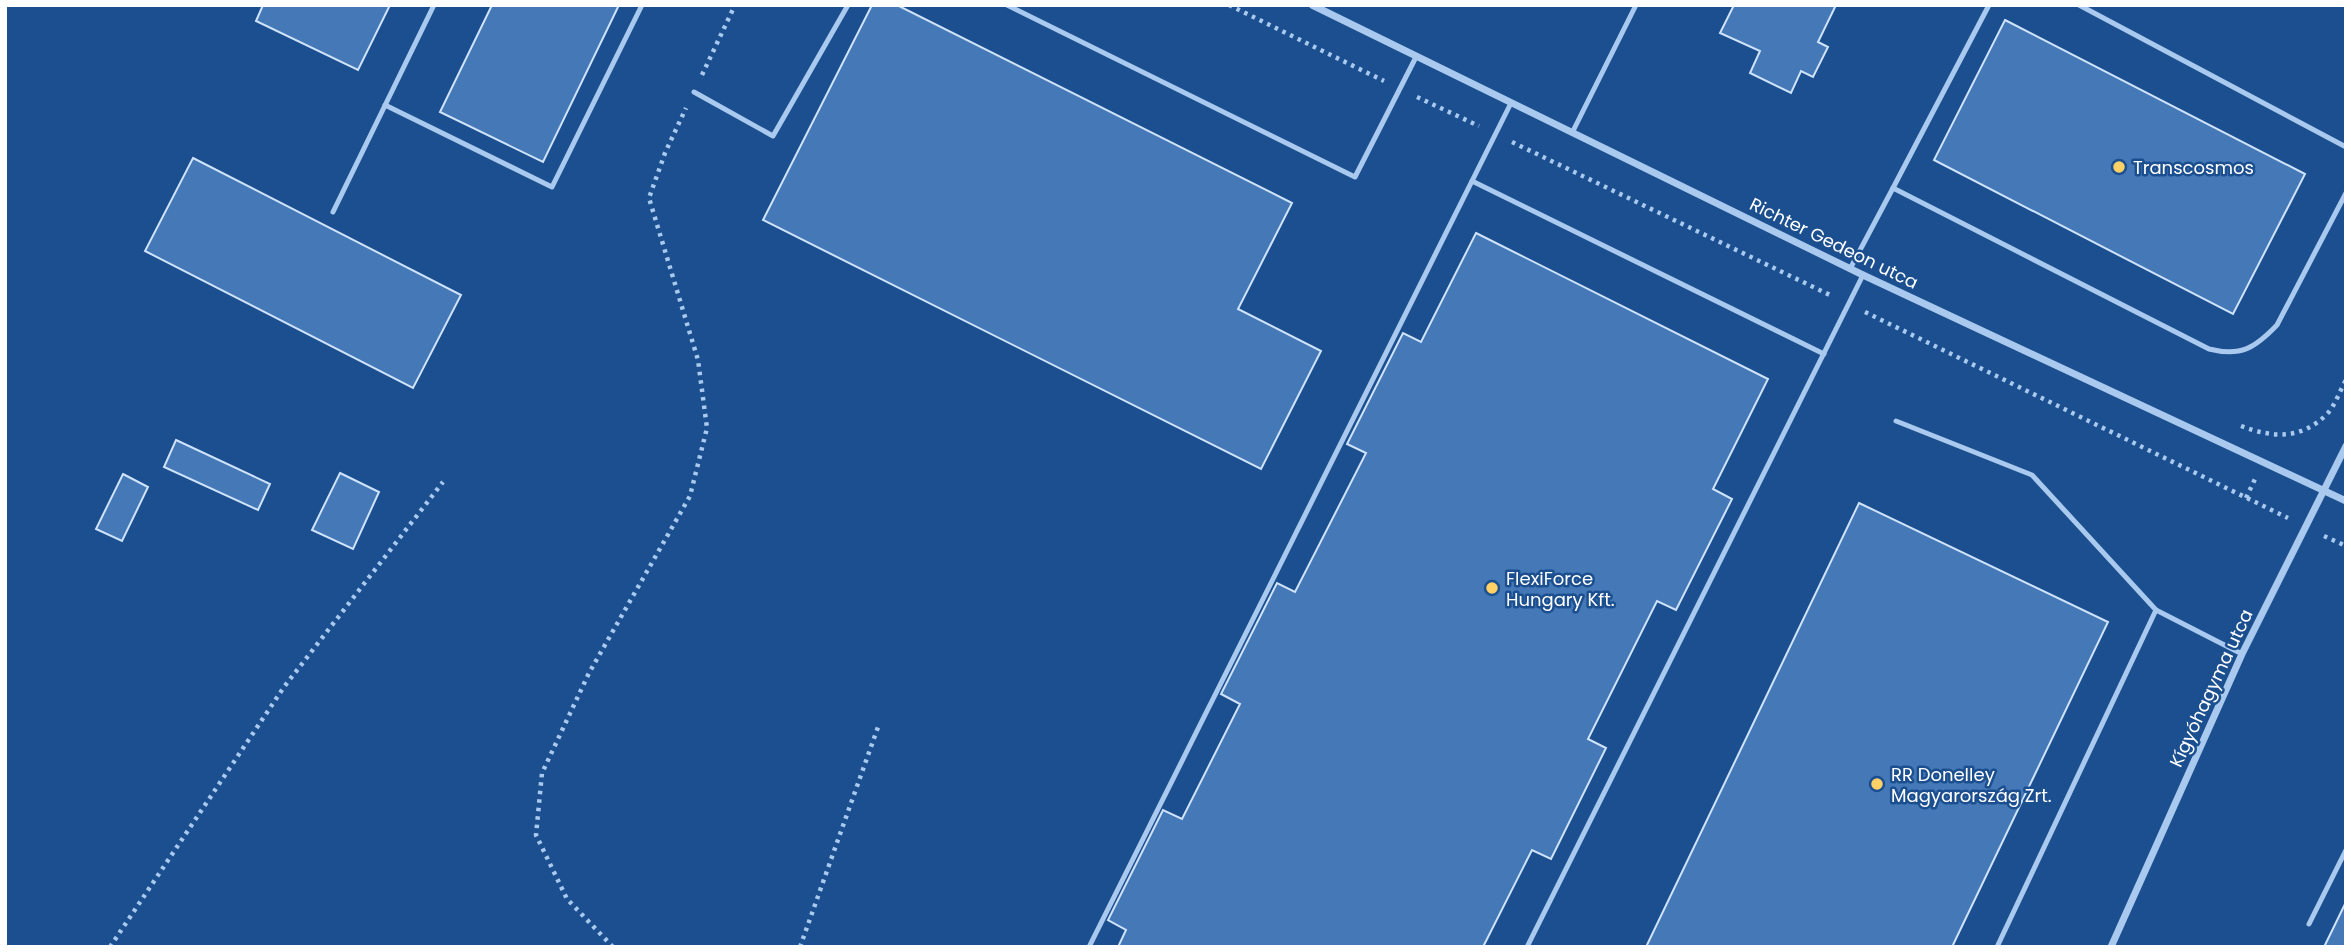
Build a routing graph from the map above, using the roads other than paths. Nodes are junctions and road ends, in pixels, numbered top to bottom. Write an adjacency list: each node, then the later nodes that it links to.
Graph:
1 (434, 5): 12 (lane)
2 (642, 5): 12 (lane)
3 (848, 5): 10 (lane)
4 (1007, 5): 9 (lane)
5 (1312, 5): 9 (street, Richter Gedeon utca)
6 (1636, 5): 13 (lane)
7 (1989, 5): 16 (lane)
8 (2078, 5): 14 (lane)
9 (1416, 57): 11 (street, Richter Gedeon utca)
10 (694, 92)
11 (1511, 103): 13 (street, Richter Gedeon utca); 15 (lane)
12 (385, 105): 18 (lane)
13 (1572, 133): 19 (street, Richter Gedeon utca)
14 (2346, 147)
15 (1472, 181): 21 (lane); 30 (lane)
16 (1893, 188): 17 (lane); 19 (lane)
17 (2346, 194)
18 (332, 212)
19 (1850, 269): 20 (street, Richter Gedeon utca)
20 (1863, 275): 21 (lane); 24 (street, Richter Gedeon utca)
21 (1824, 354): 31 (lane)
22 (1896, 421): 26 (lane)
23 (2346, 446): 24 (street, Kígyóhagyma utca)
24 (2323, 490): 25 (street, Richter Gedeon utca); 27 (street, Kígyóhagyma utca)
25 (2346, 501)
26 (2156, 610): 27 (lane); 32 (lane)
27 (2242, 654): 33 (street, Kígyóhagyma utca)
28 (2346, 850): 29 (lane)
29 (2309, 923)
30 (1089, 947)
31 (1527, 947)
32 (1997, 947)
33 (2111, 947)

